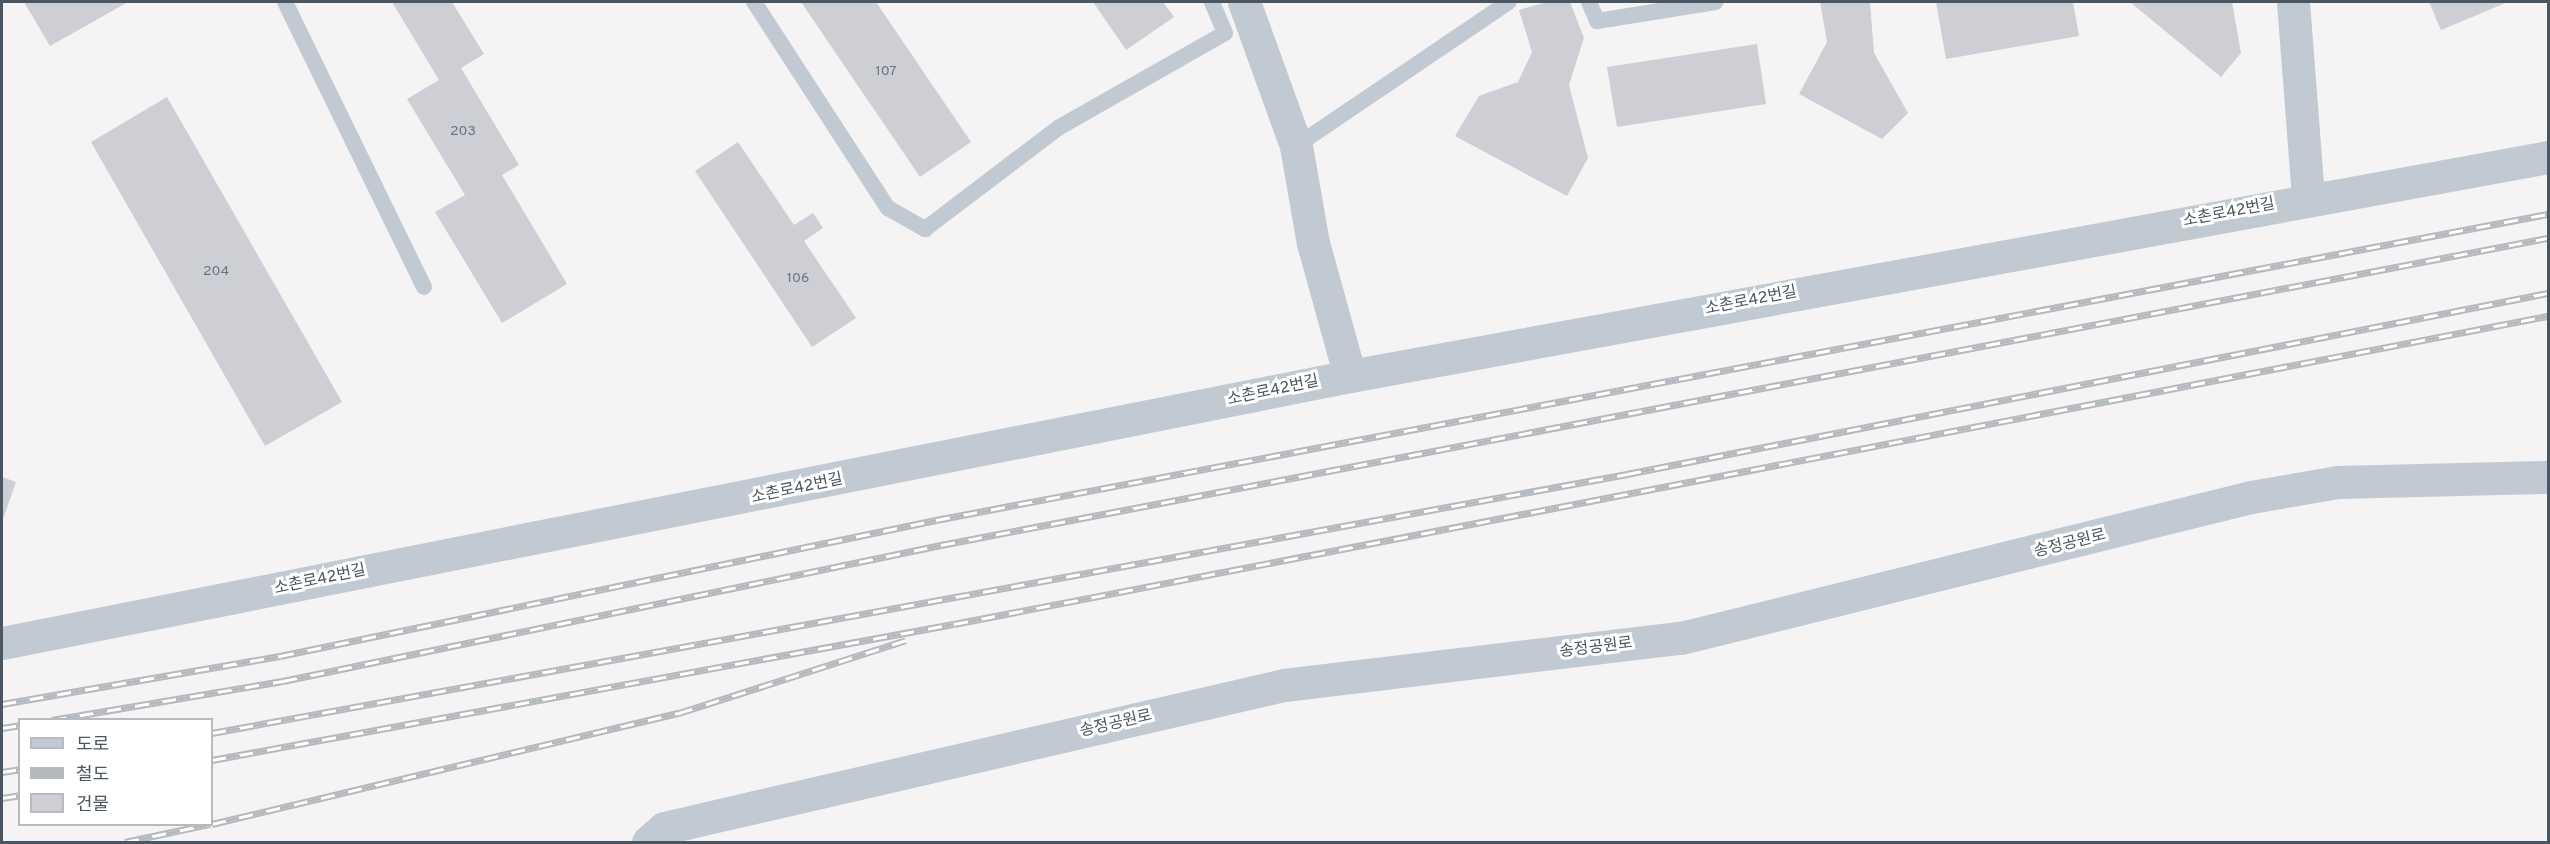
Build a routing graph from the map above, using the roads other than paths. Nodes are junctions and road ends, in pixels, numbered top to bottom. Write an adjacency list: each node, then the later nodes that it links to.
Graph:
1 (285, 2): 12 (lane)
2 (754, 2): 3 (lane)
3 (1212, 2)
4 (1244, 2): 9 (street)
5 (1509, 2): 9 (lane)
6 (1589, 2): 7 (lane)
7 (1715, 2)
8 (2293, 2): 11 (street)
9 (1296, 146): 13 (street)
10 (2548, 157): 11 (street, 소촌로42번길)
11 (2308, 198): 13 (street, 소촌로42번길)
12 (424, 287)
13 (1350, 376): 15 (street, 소촌로42번길)
14 (2548, 477): 16 (street, 송정공원로)
15 (2, 643)
16 (648, 843)

